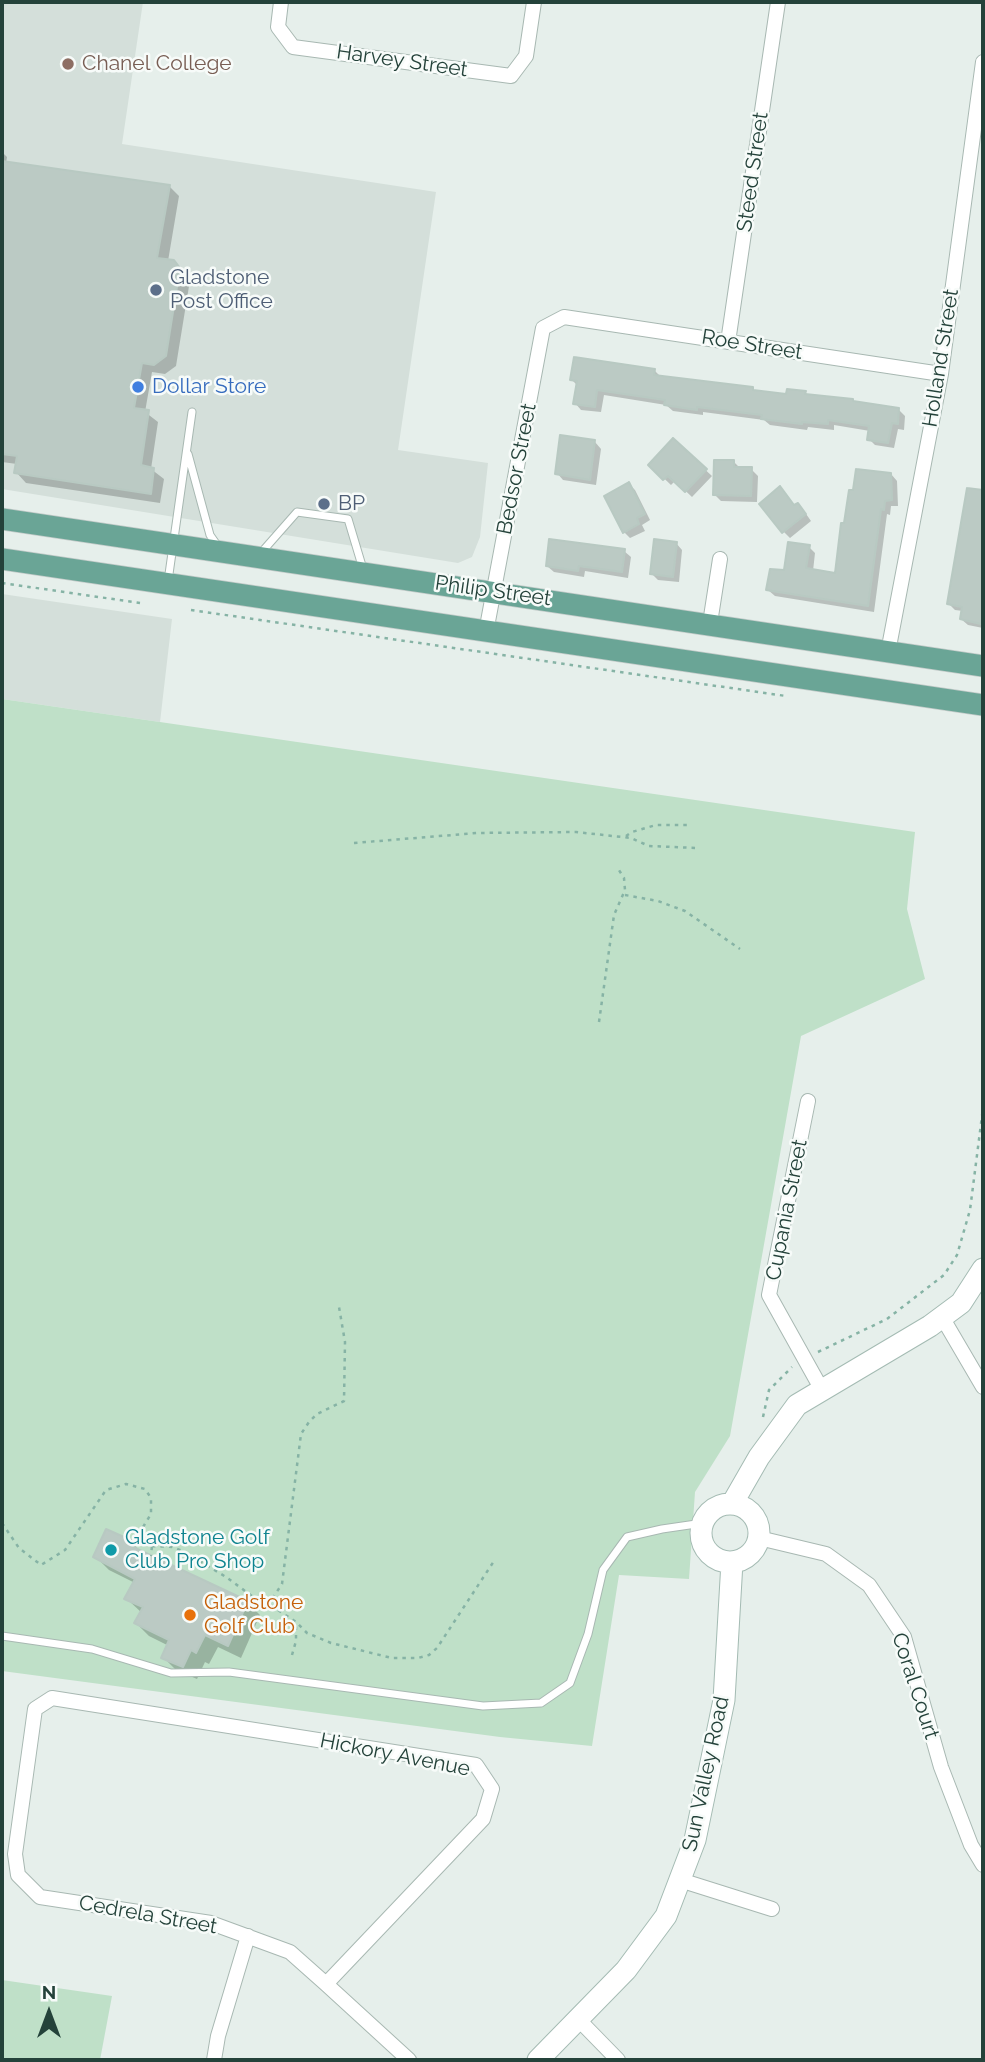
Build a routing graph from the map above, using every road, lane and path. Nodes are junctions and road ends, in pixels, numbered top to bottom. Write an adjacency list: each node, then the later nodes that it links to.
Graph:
1 (281, 2): 2 (street, Harvey Street)
2 (534, 2)
3 (778, 2): 6 (street, Steed Street)
4 (983, 62): 7 (street, Holland Street)
5 (564, 317): 6 (street, Roe Street); 19 (street, Bedsor Street)
6 (728, 342): 7 (street, Roe Street)
7 (941, 374): 24 (street, Holland Street)
8 (192, 412): 9 (lane)
9 (186, 450): 11 (lane); 12 (lane)
10 (2, 519): 11 (main road, Philip Street)
11 (173, 545): 12 (main road, Philip Street); 18 (lane)
12 (222, 552): 13 (main road, Philip Street)
13 (257, 557): 16 (main road, Philip Street); 16 (lane)
14 (2, 559): 18 (main road, Philip Street)
15 (720, 559): 22 (street)
16 (365, 573): 19 (main road, Philip Street)
17 (2, 583): 20 (path)
18 (168, 584): 23 (main road, Philip Street)
19 (492, 591): 22 (main road, Philip Street); 23 (street, Bedsor Street)
20 (140, 603)
21 (191, 610): 26 (path)
22 (710, 623): 24 (main road, Philip Street)
23 (486, 632): 27 (main road, Philip Street)
24 (888, 652): 25 (main road, Philip Street)
25 (983, 666)
26 (791, 697)
27 (983, 705)
28 (687, 825): 29 (path)
29 (625, 837): 30 (path); 31 (path)
30 (354, 843)
31 (697, 848)
32 (617, 867): 33 (path)
33 (623, 895): 34 (path); 35 (path)
34 (740, 949)
35 (599, 1022)
36 (808, 1101): 41 (street, Cupania Street)
37 (983, 1108): 41 (path)
38 (983, 1269): 40 (street)
39 (339, 1307): 53 (path)
40 (942, 1317): 42 (street); 43 (street)
41 (803, 1358): 43 (street, Cupania Street); 44 (path)
42 (983, 1387)
43 (822, 1390): 45 (street)
44 (757, 1427)
45 (723, 1501): 46 (path); 46 (street); 48 (street)
46 (704, 1517): 52 (street); 55 (lane)
47 (2, 1523): 49 (path)
48 (759, 1538): 52 (street); 58 (street, Coral Court)
49 (152, 1546): 50 (path); 53 (path)
50 (151, 1556)
51 (494, 1561): 54 (path)
52 (732, 1562): 59 (street, Sun Valley Road)
53 (264, 1601): 54 (path)
54 (296, 1622): 56 (path)
55 (2, 1636)
56 (292, 1656)
57 (35, 1709): 61 (street, Cedrela Street); 62 (street, Hickory Avenue)
58 (983, 1865)
59 (680, 1880): 60 (street); 63 (street, Sun Valley Road)
60 (772, 1909)
61 (248, 1936): 62 (street, Cedrela Street); 64 (street)
62 (326, 1984): 65 (street, Cedrela Street)
63 (578, 2019): 66 (street, Sun Valley Road); 67 (street)
64 (214, 2060)
65 (409, 2060)
66 (538, 2060)
67 (618, 2060)

